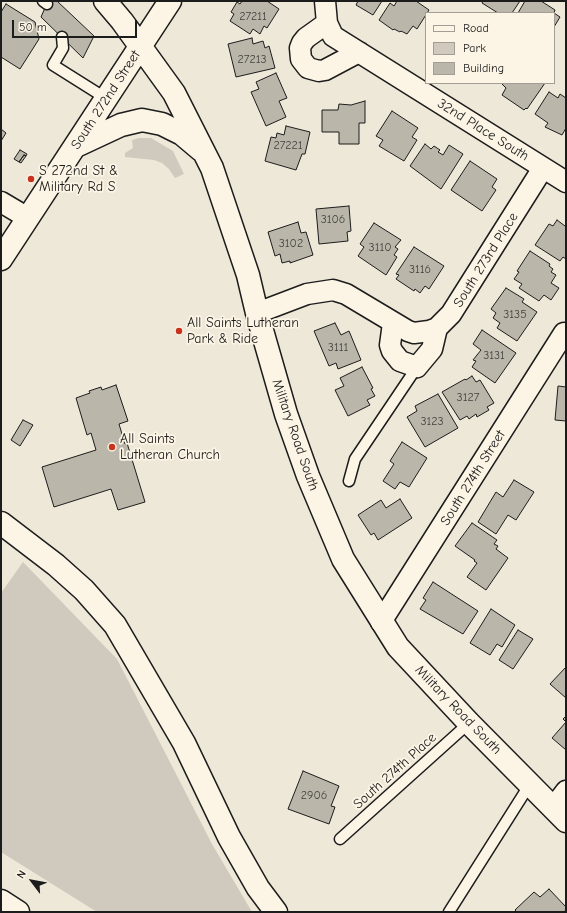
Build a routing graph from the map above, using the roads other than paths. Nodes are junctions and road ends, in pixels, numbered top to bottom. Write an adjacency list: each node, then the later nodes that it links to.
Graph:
1 (105, 1): 6 (main road, Military Road South)
2 (170, 1): 6 (main road, South 272nd Street)
3 (325, 1): 4 (street)
4 (330, 30): 7 (street, 32nd Place South); 7 (street)
5 (62, 37): 8 (lane)
6 (141, 46): 8 (main road, South 272nd Street); 10 (main road, Military Road South)
7 (359, 52): 11 (street, 32nd Place South)
8 (107, 98): 9 (main road, South 272nd Street)
9 (76, 146): 10 (main road); 14 (main road, South 272nd Street)
10 (204, 153): 16 (main road, Military Road South)
11 (543, 168): 12 (street, 32nd Place South); 18 (street, South 273rd Place)
12 (566, 182)
13 (1, 202): 14 (street)
14 (28, 218): 15 (main road, South 272nd Street)
15 (1, 259)
16 (257, 313): 17 (street); 23 (main road, Military Road South)
17 (393, 323): 18 (street); 20 (street)
18 (437, 328): 20 (street)
19 (564, 333): 23 (street, South 274th Street)
20 (418, 367): 21 (lane)
21 (349, 481)
22 (1, 523): 31 (main road)
23 (381, 622): 24 (main road, Military Road South)
24 (469, 723): 25 (main road, Military Road South); 28 (lane, South 274th Place)
25 (530, 784): 27 (main road, Military Road South); 32 (lane)
26 (566, 791): 27 (street)
27 (560, 815)
28 (340, 839)
29 (1, 901): 30 (main road)
30 (18, 912)
31 (276, 912)
32 (449, 912)

